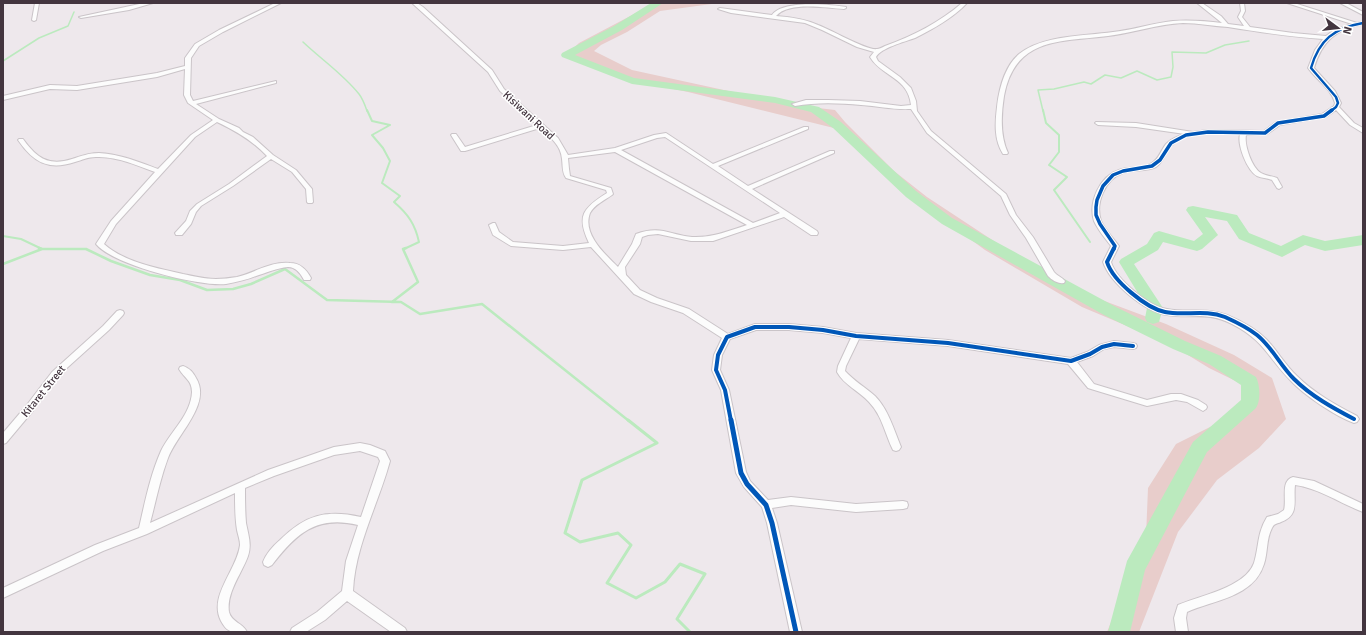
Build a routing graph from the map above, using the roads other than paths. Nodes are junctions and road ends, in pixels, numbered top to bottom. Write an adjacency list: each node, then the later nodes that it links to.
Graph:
1 (37, 3): 17 (street)
2 (151, 3): 15 (street)
3 (279, 3): 23 (street)
4 (414, 3): 32 (street, Kisiwani Road)
5 (965, 3): 22 (street)
6 (1199, 3): 19 (street)
7 (1242, 3): 20 (street)
8 (1289, 3): 13 (street)
9 (1309, 3): 13 (street)
10 (1342, 3): 14 (street)
11 (844, 8): 16 (street)
12 (720, 9): 16 (street)
13 (1311, 11): 18 (street)
14 (1363, 14)
15 (81, 17)
16 (774, 18): 22 (street)
17 (34, 20)
18 (1361, 23): 21 (street)
19 (1228, 26): 20 (street); 41 (street)
20 (1249, 29): 21 (street)
21 (1327, 38): 29 (street)
22 (877, 51): 28 (street)
23 (188, 67): 25 (street); 26 (street)
24 (274, 82): 26 (street)
25 (3, 98)
26 (190, 103): 30 (street)
27 (795, 104): 28 (street)
28 (913, 107): 57 (street)
29 (1336, 108): 34 (street); 36 (street)
30 (217, 120): 42 (street); 45 (street)
31 (1098, 123): 35 (street)
32 (540, 126): 37 (street); 43 (street, Kisiwani Road)
33 (806, 128): 44 (street)
34 (1363, 131)
35 (1192, 133): 36 (street); 65 (street)
36 (1243, 133): 46 (street)
37 (454, 135)
38 (21, 140): 45 (street)
39 (616, 150): 43 (street); 44 (street); 51 (street)
40 (832, 152): 47 (street)
41 (1005, 153)
42 (271, 156): 48 (street); 53 (street)
43 (565, 157): 54 (street, Kisiwani Road)
44 (713, 166): 47 (street)
45 (160, 172): 55 (street)
46 (1279, 187)
47 (747, 189): 49 (street)
48 (310, 202)
49 (786, 214): 51 (street); 52 (street)
50 (493, 225): 54 (street)
51 (752, 225): 56 (street)
52 (814, 232)
53 (179, 233)
54 (593, 245): 56 (street, Kisiwani Road)
55 (308, 278)
56 (622, 278): 60 (street, Kisiwani Road)
57 (1061, 281)
58 (120, 313): 66 (street, Kitaret Street)
59 (856, 336): 60 (street); 62 (street); 67 (street)
60 (727, 337): 69 (street)
61 (1134, 346): 62 (street)
62 (1071, 361): 64 (street)
63 (183, 368): 73 (street)
64 (1203, 407)
65 (1354, 419)
66 (3, 440)
67 (896, 447)
68 (240, 486): 72 (street); 73 (street); 77 (street)
69 (766, 505): 70 (street); 80 (street)
70 (903, 505)
71 (1363, 508): 81 (street)
72 (364, 522): 74 (street); 76 (street)
73 (143, 531): 75 (street)
74 (268, 562)
75 (3, 593)
76 (347, 594): 78 (street); 79 (street)
77 (241, 632)
78 (296, 632)
79 (401, 632)
80 (796, 632)
81 (1182, 632)

